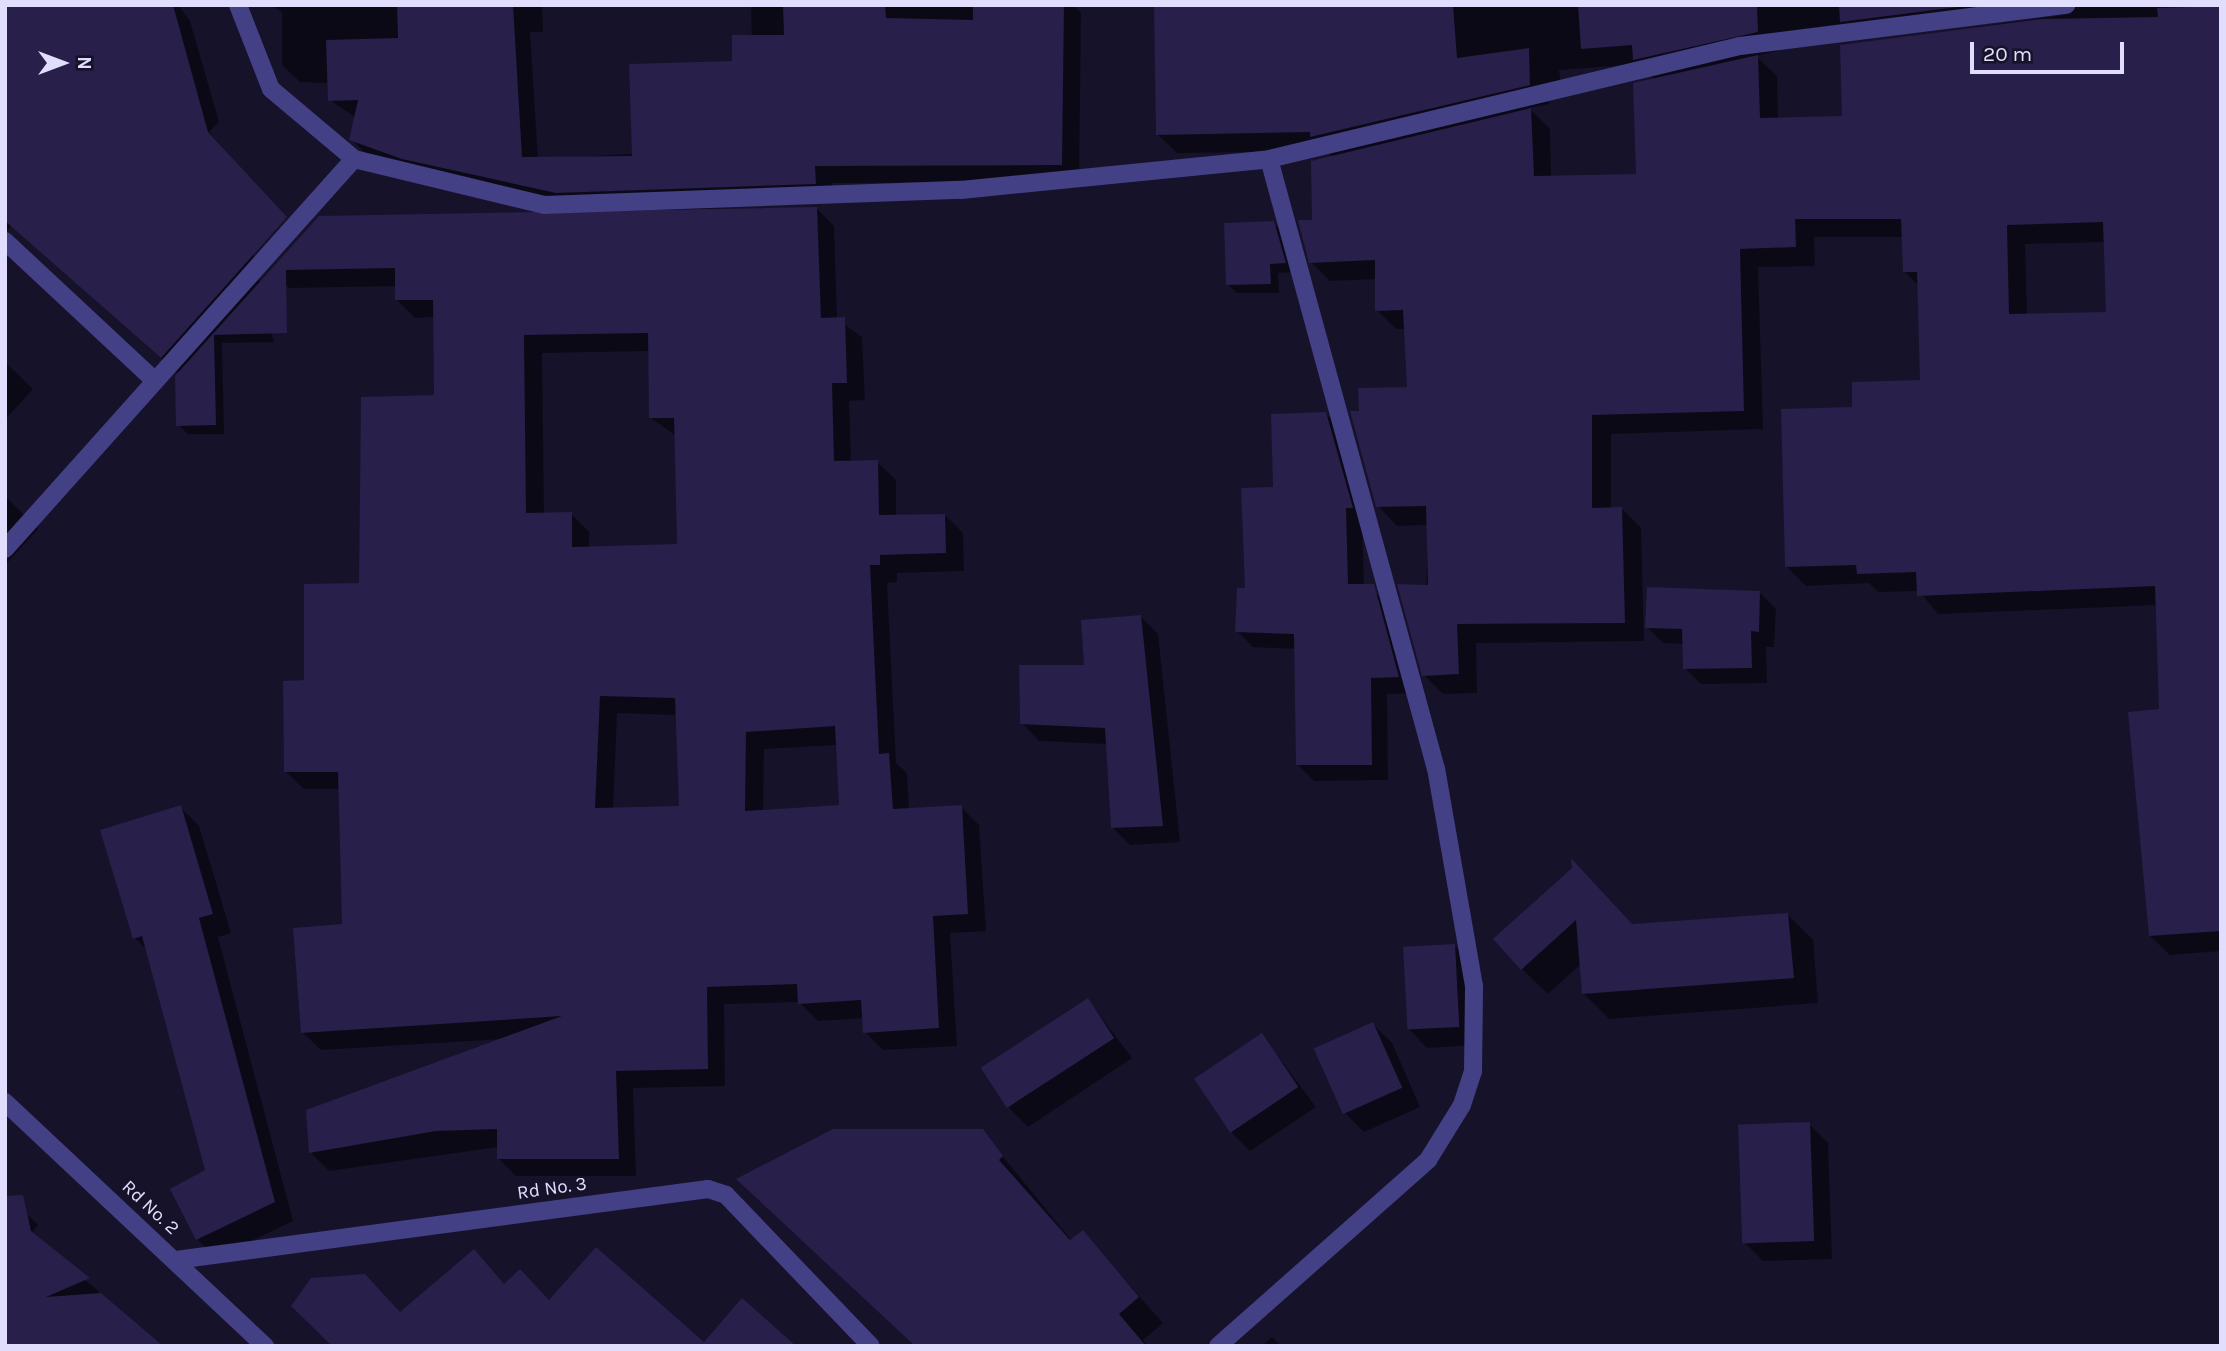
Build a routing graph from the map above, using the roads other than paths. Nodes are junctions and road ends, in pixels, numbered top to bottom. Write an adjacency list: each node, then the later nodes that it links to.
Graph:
1 (238, 5): 3 (street)
2 (2066, 5): 4 (street)
3 (354, 159): 4 (street); 6 (street)
4 (1269, 159): 12 (street)
5 (5, 241): 6 (street)
6 (155, 381): 7 (street)
7 (5, 549)
8 (5, 1102): 9 (street, Rd No. 2)
9 (176, 1260): 10 (street, Rd No. 2); 11 (street, Rd No. 3)
10 (265, 1346)
11 (871, 1346)
12 (1218, 1346)

